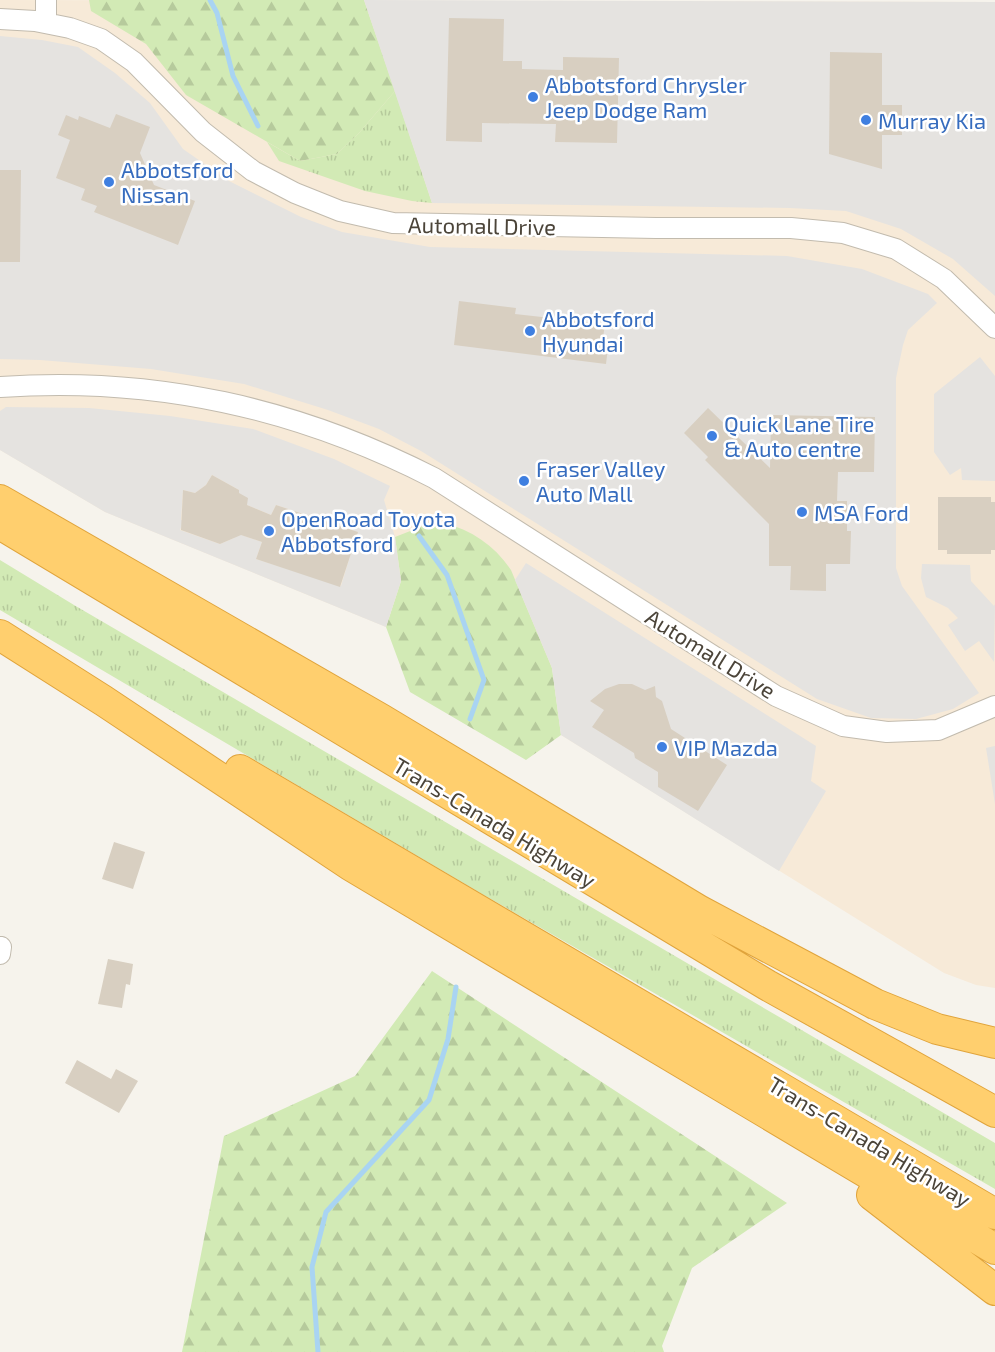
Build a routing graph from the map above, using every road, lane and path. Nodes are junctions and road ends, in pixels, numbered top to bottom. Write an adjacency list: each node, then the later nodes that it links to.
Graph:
1 (46, 0): 3 (street)
2 (0, 19): 3 (street, Automall Drive)
3 (46, 23): 4 (street, Automall Drive)
4 (995, 328)
5 (0, 387): 10 (street, Automall Drive)
6 (0, 500): 11 (highway)
7 (0, 524): 12 (highway, Trans-Canada Highway)
8 (0, 628): 14 (highway, Trans-Canada Highway)
9 (0, 635): 13 (highway)
10 (995, 706)
11 (995, 1042)
12 (995, 1112)
13 (780, 1122): 15 (highway); 16 (highway)
14 (995, 1214)
15 (995, 1249)
16 (995, 1290)

